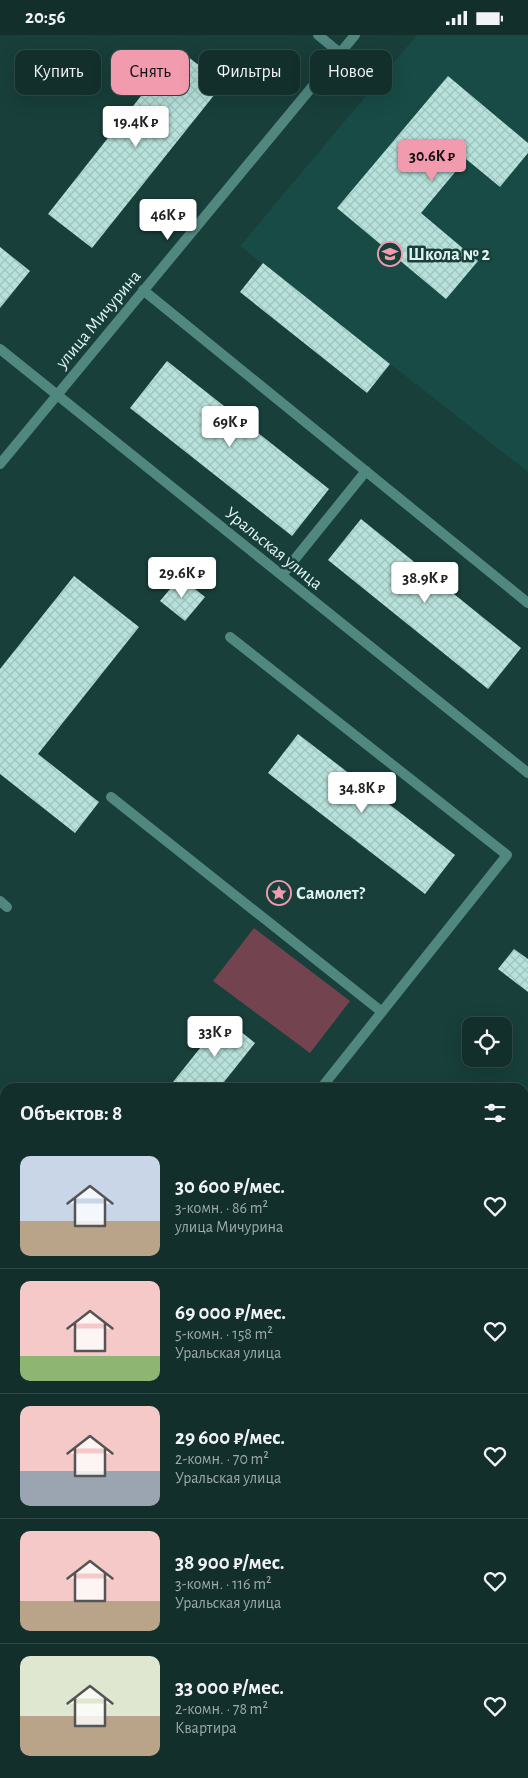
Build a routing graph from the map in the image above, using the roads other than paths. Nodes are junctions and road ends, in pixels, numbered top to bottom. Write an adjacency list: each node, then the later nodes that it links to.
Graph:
1 (318, 35): 3 (street)
2 (355, 35): 4 (street, улица Мичурина)
3 (336, 50)
4 (342, 50)
5 (310, 89): 6 (street, улица Мичурина)
6 (143, 290): 8 (street, улица Мичурина); 10 (street)
7 (0, 349): 8 (street, Уральская улица)
8 (57, 394): 9 (street, улица Мичурина); 11 (street, Уральская улица)
9 (0, 464)
10 (366, 471): 11 (street); 12 (street)
11 (282, 575): 14 (street, Уральская улица)
12 (528, 603)
13 (230, 637): 16 (street)
14 (528, 773)
15 (111, 797): 16 (street)
16 (382, 1012): 17 (street)
17 (325, 1083)

